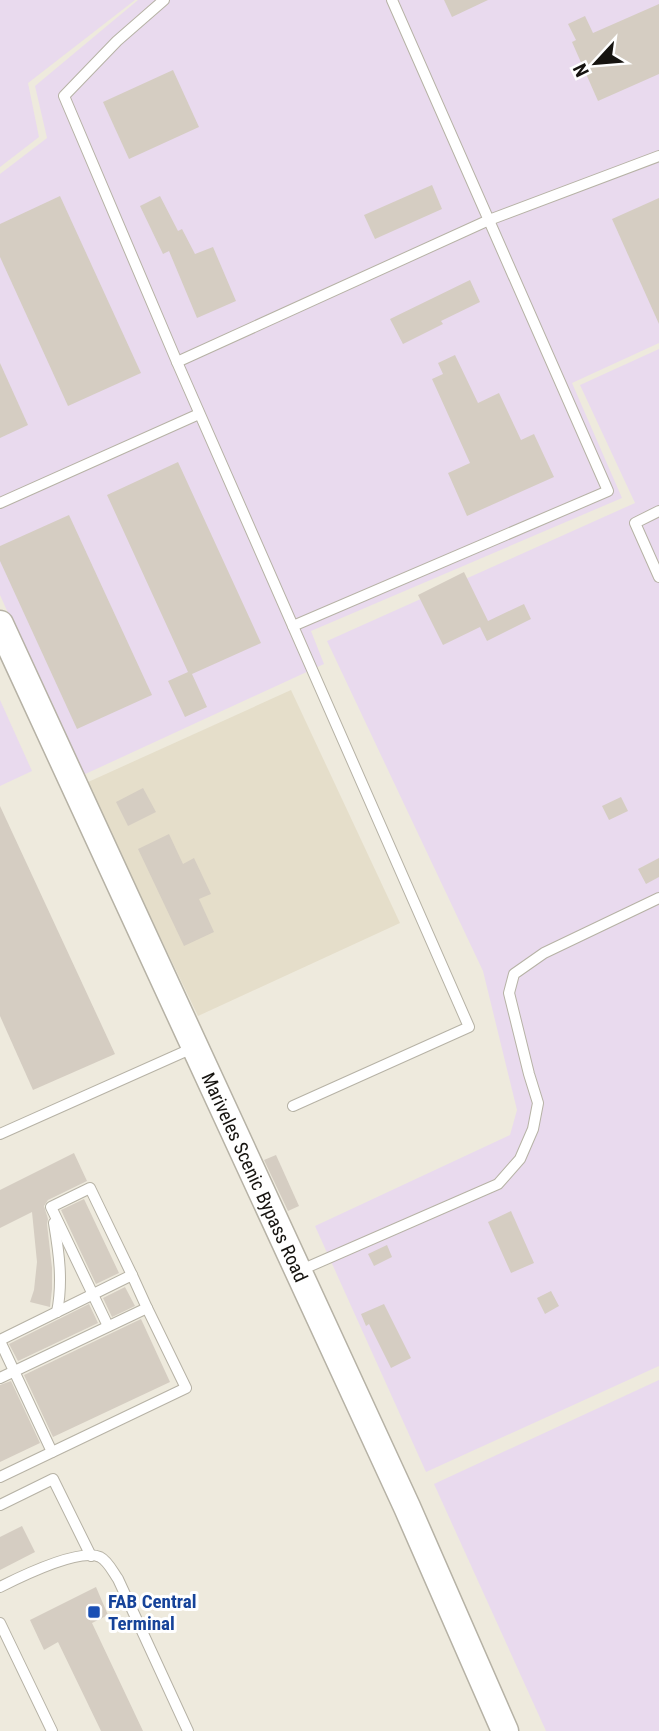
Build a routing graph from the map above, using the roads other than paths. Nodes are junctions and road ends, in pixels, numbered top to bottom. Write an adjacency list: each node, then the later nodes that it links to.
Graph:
1 (164, 0): 5 (lane)
2 (392, 0): 4 (lane)
3 (659, 156): 4 (lane)
4 (489, 220): 5 (lane); 11 (lane)
5 (177, 362): 6 (lane)
6 (199, 414): 7 (lane); 11 (lane)
7 (0, 503)
8 (659, 511): 9 (lane)
9 (659, 577)
10 (0, 624): 13 (main road, Mariveles Scenic Bypass Road)
11 (293, 626): 14 (lane)
12 (659, 898): 17 (lane)
13 (195, 1047): 15 (lane); 17 (main road, Mariveles Scenic Bypass Road)
14 (293, 1106)
15 (0, 1134)
16 (51, 1208): 18 (lane); 19 (lane); 21 (lane)
17 (299, 1271): 34 (main road, Mariveles Scenic Bypass Road)
18 (132, 1275): 19 (lane); 20 (lane)
19 (93, 1295): 21 (lane); 22 (lane)
20 (147, 1308): 22 (lane); 26 (lane)
21 (57, 1312): 23 (lane)
22 (108, 1326): 24 (lane)
23 (0, 1340): 24 (lane)
24 (15, 1371): 25 (lane); 26 (lane)
25 (0, 1378)
26 (52, 1452): 27 (lane)
27 (0, 1477)
28 (0, 1505): 29 (lane)
29 (90, 1556): 30 (lane); 33 (lane)
30 (0, 1587)
31 (0, 1623): 32 (lane)
32 (52, 1731)
33 (188, 1731)
34 (506, 1731)

